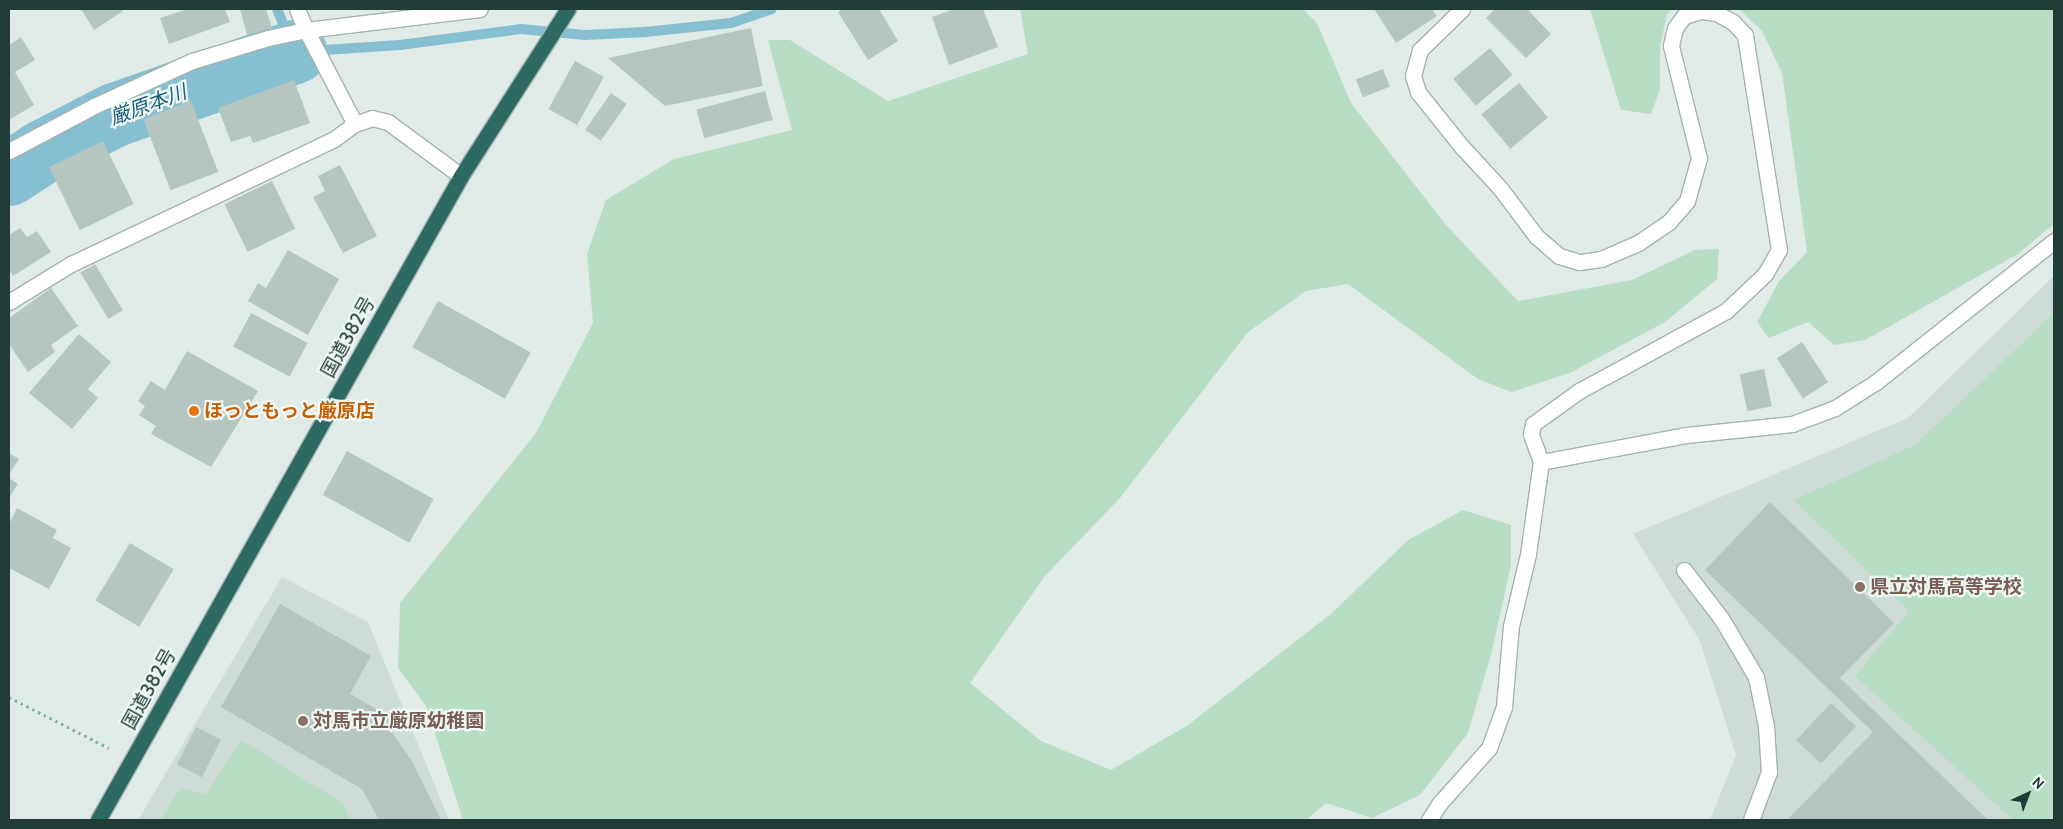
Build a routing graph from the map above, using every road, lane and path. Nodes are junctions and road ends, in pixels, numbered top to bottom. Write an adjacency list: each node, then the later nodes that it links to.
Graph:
1 (297, 9): 6 (street)
2 (480, 9): 6 (street)
3 (1462, 9): 5 (street)
4 (568, 10): 9 (highway, 国道382号)
5 (1701, 10): 12 (street)
6 (305, 34): 7 (street); 8 (street)
7 (356, 124): 9 (street); 11 (street)
8 (9, 151)
9 (461, 176): 15 (highway, 国道382号)
10 (2054, 241): 12 (street)
11 (9, 302)
12 (1541, 462): 17 (street)
13 (1684, 570): 18 (street)
14 (9, 697): 15 (path)
15 (132, 760): 16 (highway, 国道382号)
16 (98, 820)
17 (1429, 820)
18 (1751, 820)

